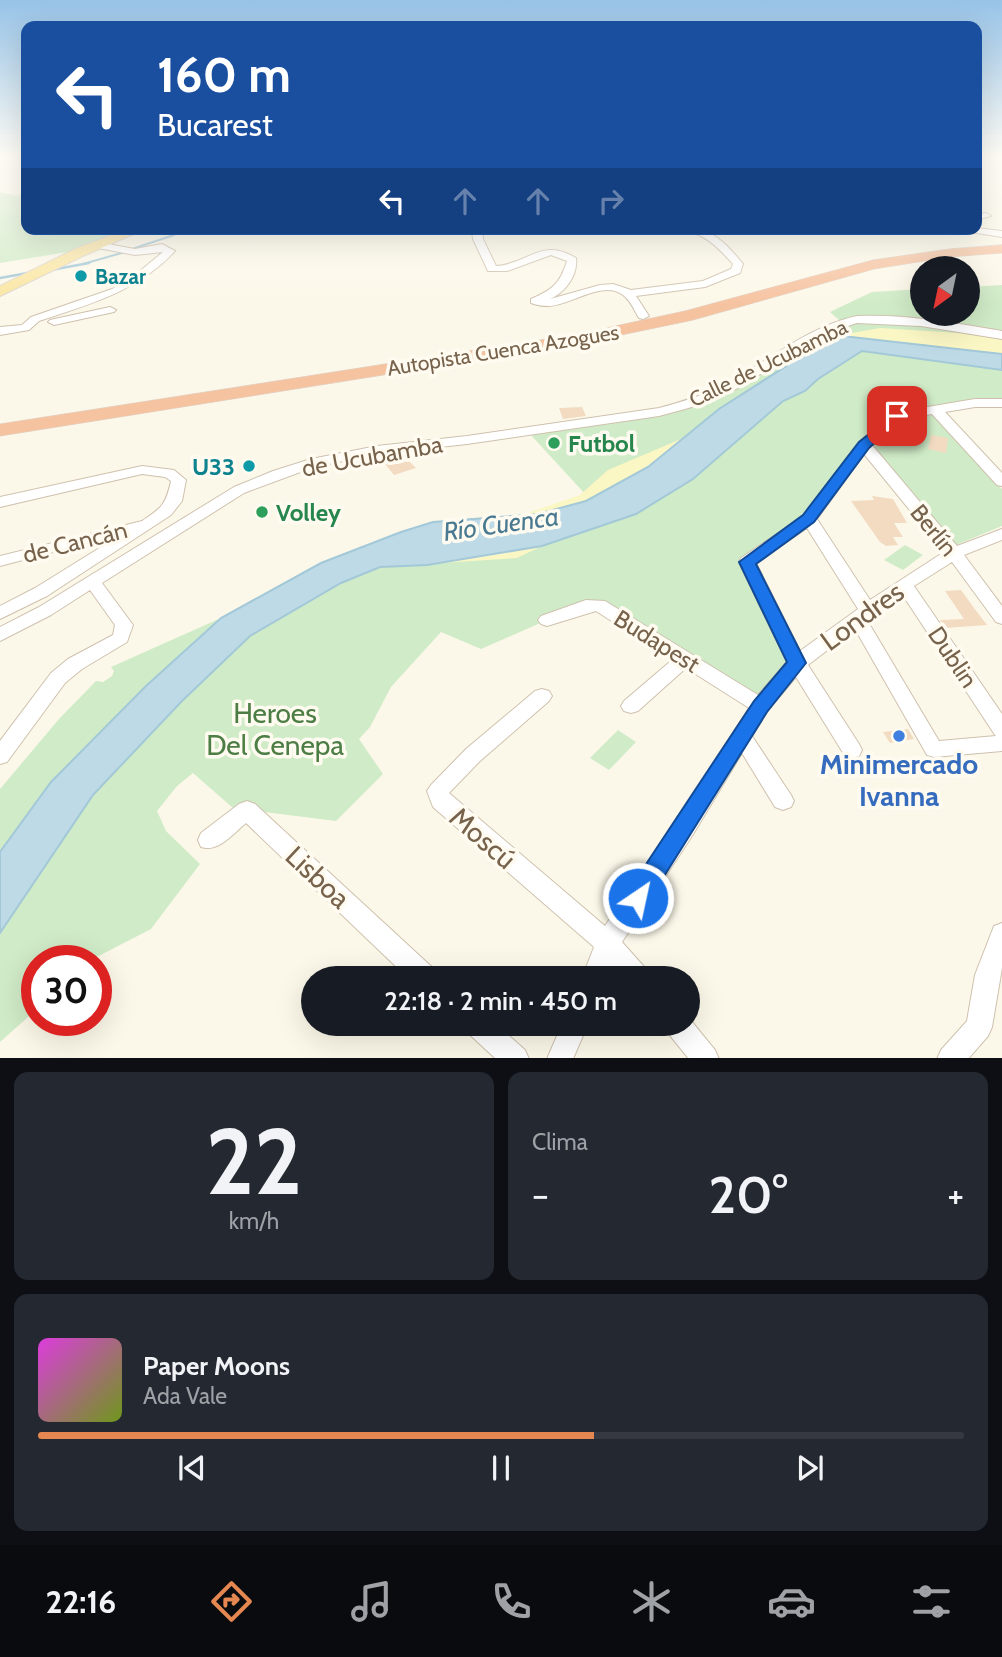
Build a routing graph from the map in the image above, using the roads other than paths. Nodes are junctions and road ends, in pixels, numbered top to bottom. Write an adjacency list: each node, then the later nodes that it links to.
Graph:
1 (982, 232): 2 (street)
2 (1002, 234)
3 (123, 235): 7 (main road)
4 (478, 235): 10 (street)
5 (707, 235): 10 (street)
6 (1002, 240): 12 (highway, Autopista Cuenca Azogues)
7 (97, 245): 9 (main road); 13 (street)
8 (1002, 248): 20 (highway, Autopista Cuenca Azogues)
9 (0, 292)
10 (628, 294): 12 (street)
11 (110, 310): 13 (street)
12 (643, 316): 19 (highway, Autopista Cuenca Azogues)
13 (25, 328): 14 (street)
14 (0, 331)
15 (1002, 335): 18 (street, Calle de Ucubamba)
16 (1002, 403): 17 (street)
17 (935, 408): 21 (street); 22 (street)
18 (659, 412): 29 (street, de Ucubamba)
19 (0, 418)
20 (0, 430)
21 (864, 445): 24 (street); 27 (street, Berlín)
22 (1002, 482)
23 (0, 502): 25 (street)
24 (809, 519): 32 (street); 37 (street)
25 (149, 523): 28 (street, de Cancán); 31 (street)
26 (1002, 534): 27 (street, Londres)
27 (954, 553): 30 (street, Londres); 33 (street, Berlín)
28 (0, 561)
29 (93, 582): 35 (street, de Ucubamba); 45 (street)
30 (904, 584): 32 (street, Londres); 41 (street, Dublin)
31 (0, 613)
32 (863, 616): 37 (street, Londres); 43 (street)
33 (1002, 618)
34 (547, 620): 36 (street, Budapest)
35 (0, 635)
36 (685, 659): 39 (street); 40 (street, Budapest)
37 (797, 663): 40 (street, Londres); 44 (street)
38 (542, 696): 49 (street, Moscú)
39 (631, 706)
40 (761, 706): 42 (street, Londres)
41 (1002, 730)
42 (742, 737): 46 (street); 49 (street, Londres)
43 (1002, 743)
44 (852, 750)
45 (0, 756)
46 (783, 801)
47 (209, 840): 50 (street, Lisboa)
48 (1002, 934): 59 (street)
49 (607, 943): 51 (street, Londres); 52 (street, Moscú)
50 (412, 966)
51 (598, 966)
52 (627, 966)
53 (490, 1036): 56 (street)
54 (570, 1036): 57 (street)
55 (687, 1036): 58 (street)
56 (515, 1058)
57 (560, 1058)
58 (705, 1058)
59 (951, 1058)

